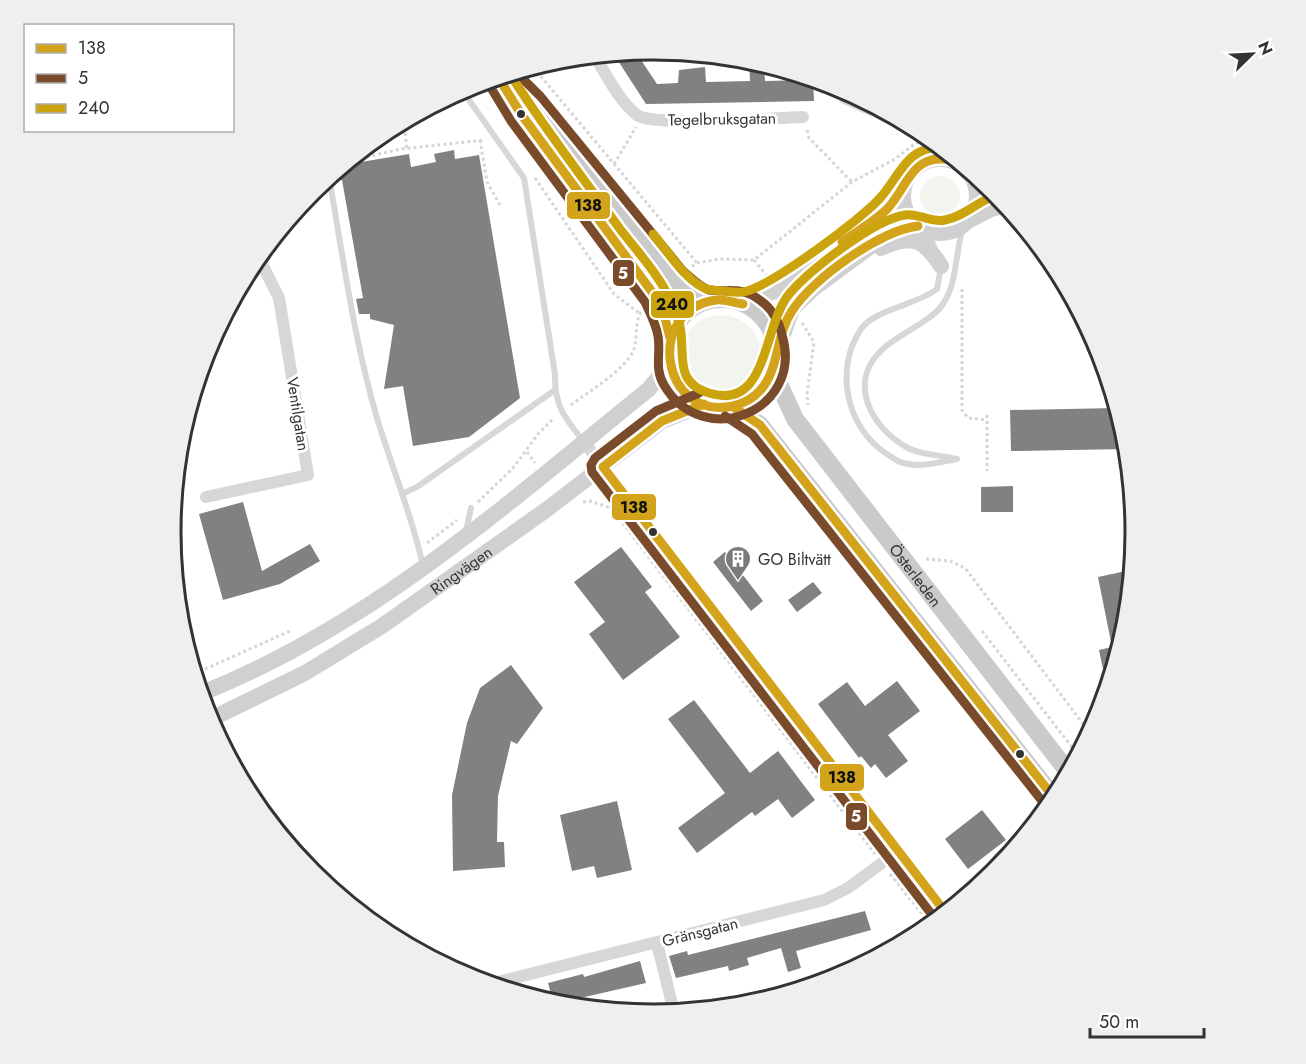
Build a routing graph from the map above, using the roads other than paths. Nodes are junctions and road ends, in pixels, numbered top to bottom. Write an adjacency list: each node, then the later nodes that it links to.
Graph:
1 (600, 63): 7 (street, Tegelbruksgatan)
2 (510, 82): 20 (main road)
3 (503, 85): 22 (main road)
4 (468, 98): 25 (lane)
5 (842, 100): 6 (lane)
6 (869, 113)
7 (803, 117)
8 (935, 154): 10 (street)
9 (941, 159): 10 (main road)
10 (929, 160): 11 (main road)
11 (904, 186): 16 (main road); 21 (main road)
12 (974, 186): 15 (main road)
13 (331, 187): 30 (lane)
14 (995, 207): 15 (main road)
15 (965, 223): 16 (main road); 17 (lane)
16 (922, 228): 17 (lane); 19 (main road)
17 (941, 266): 19 (main road)
18 (263, 267): 31 (street, Ventilgatan)
19 (814, 288): 23 (main road)
20 (705, 302): 21 (main road); 22 (main road)
21 (743, 304): 23 (main road)
22 (670, 338): 24 (main road)
23 (774, 363): 27 (main road); 37 (main road, Österleden)
24 (669, 364): 26 (main road); 28 (main road, Ringvägen)
25 (555, 390): 28 (lane); 30 (lane)
26 (704, 404): 27 (main road); 29 (main road, Ringvägen)
27 (732, 406): 38 (main road, Österleden)
28 (584, 442): 29 (street); 33 (main road, Ringvägen)
29 (603, 466): 36 (main road, Ringvägen); 39 (street)
30 (402, 494): 34 (lane)
31 (206, 497)
32 (471, 508): 33 (lane)
33 (464, 539): 34 (main road, Ringvägen)
34 (423, 569): 35 (main road, Ringvägen)
35 (208, 690)
36 (218, 716)
37 (1063, 766)
38 (1048, 790)
39 (898, 851): 40 (street); 41 (street, Gränsgatan)
40 (940, 906)
41 (657, 943): 42 (street, Gränsgatan); 43 (street)
42 (505, 980)
43 (672, 1003)

